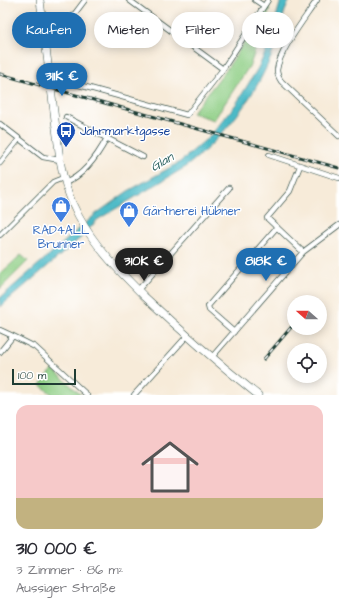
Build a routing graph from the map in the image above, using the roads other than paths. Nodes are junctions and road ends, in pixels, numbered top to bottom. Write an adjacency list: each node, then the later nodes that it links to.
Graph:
1 (40, 0): 8 (main road)
2 (85, 0): 9 (street)
3 (129, 0): 11 (street)
4 (255, 0): 7 (street)
5 (268, 0): 7 (street)
6 (317, 0): 15 (street)
7 (264, 6): 11 (street)
8 (41, 12)
9 (76, 12)
10 (46, 48): 12 (main road)
11 (223, 68): 12 (street)
12 (50, 78): 20 (main road)
13 (66, 117): 16 (street)
14 (0, 124): 17 (street)
15 (339, 136)
16 (107, 138): 19 (street); 24 (street)
17 (19, 139): 20 (street); 21 (street)
18 (269, 155): 22 (street)
19 (143, 157)
20 (60, 160): 24 (main road)
21 (0, 163)
22 (300, 166): 23 (street); 27 (street)
23 (339, 178)
24 (64, 181): 28 (street); 30 (main road)
25 (229, 188): 30 (street)
26 (339, 225): 29 (street)
27 (277, 227): 29 (street); 32 (street)
28 (0, 235)
29 (303, 252): 32 (street)
30 (138, 290): 34 (main road)
31 (0, 330): 33 (street)
32 (234, 332): 36 (street)
33 (13, 336): 35 (street); 37 (street)
34 (187, 336): 36 (main road); 38 (street)
35 (0, 352)
36 (212, 357): 39 (main road)
37 (87, 395)
38 (134, 395)
39 (258, 395)

